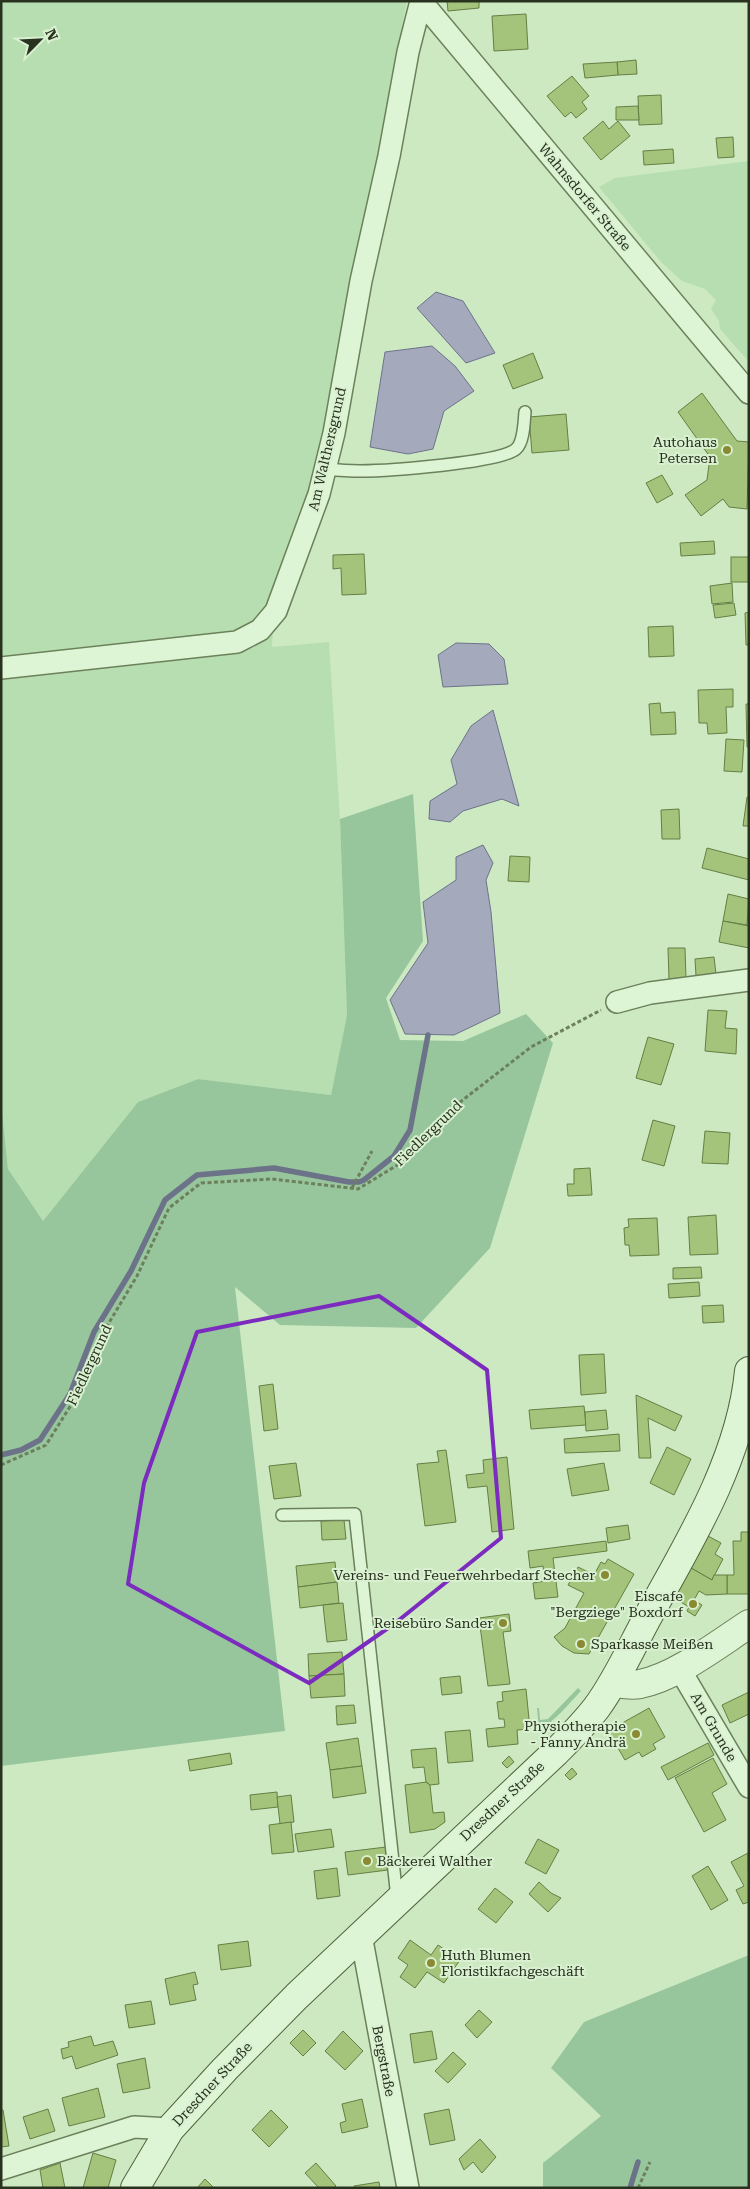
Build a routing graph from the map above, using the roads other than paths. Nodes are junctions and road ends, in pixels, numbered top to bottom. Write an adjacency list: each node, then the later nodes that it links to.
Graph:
1 (421, 1): 2 (street, Wahnsdorfer Straße); 4 (street, Am Walthersgrund)
2 (749, 393)
3 (525, 412): 4 (lane)
4 (325, 469): 5 (street, Am Walthersgrund)
5 (1, 668)
6 (749, 980): 7 (street)
7 (617, 1002)
8 (749, 1371): 12 (main road, Dresdner Straße)
9 (282, 1515): 14 (lane)
10 (749, 1624): 11 (main road)
11 (679, 1668): 12 (main road); 13 (street, Am Grunde)
12 (613, 1683): 14 (main road, Dresdner Straße)
13 (749, 1787)
14 (398, 1900): 15 (main road, Dresdner Straße)
15 (361, 1935): 16 (main road, Dresdner Straße); 19 (street, Bergstraße)
16 (170, 2129): 17 (street); 18 (main road, Dresdner Straße)
17 (1, 2169)
18 (135, 2188)
19 (408, 2188)

